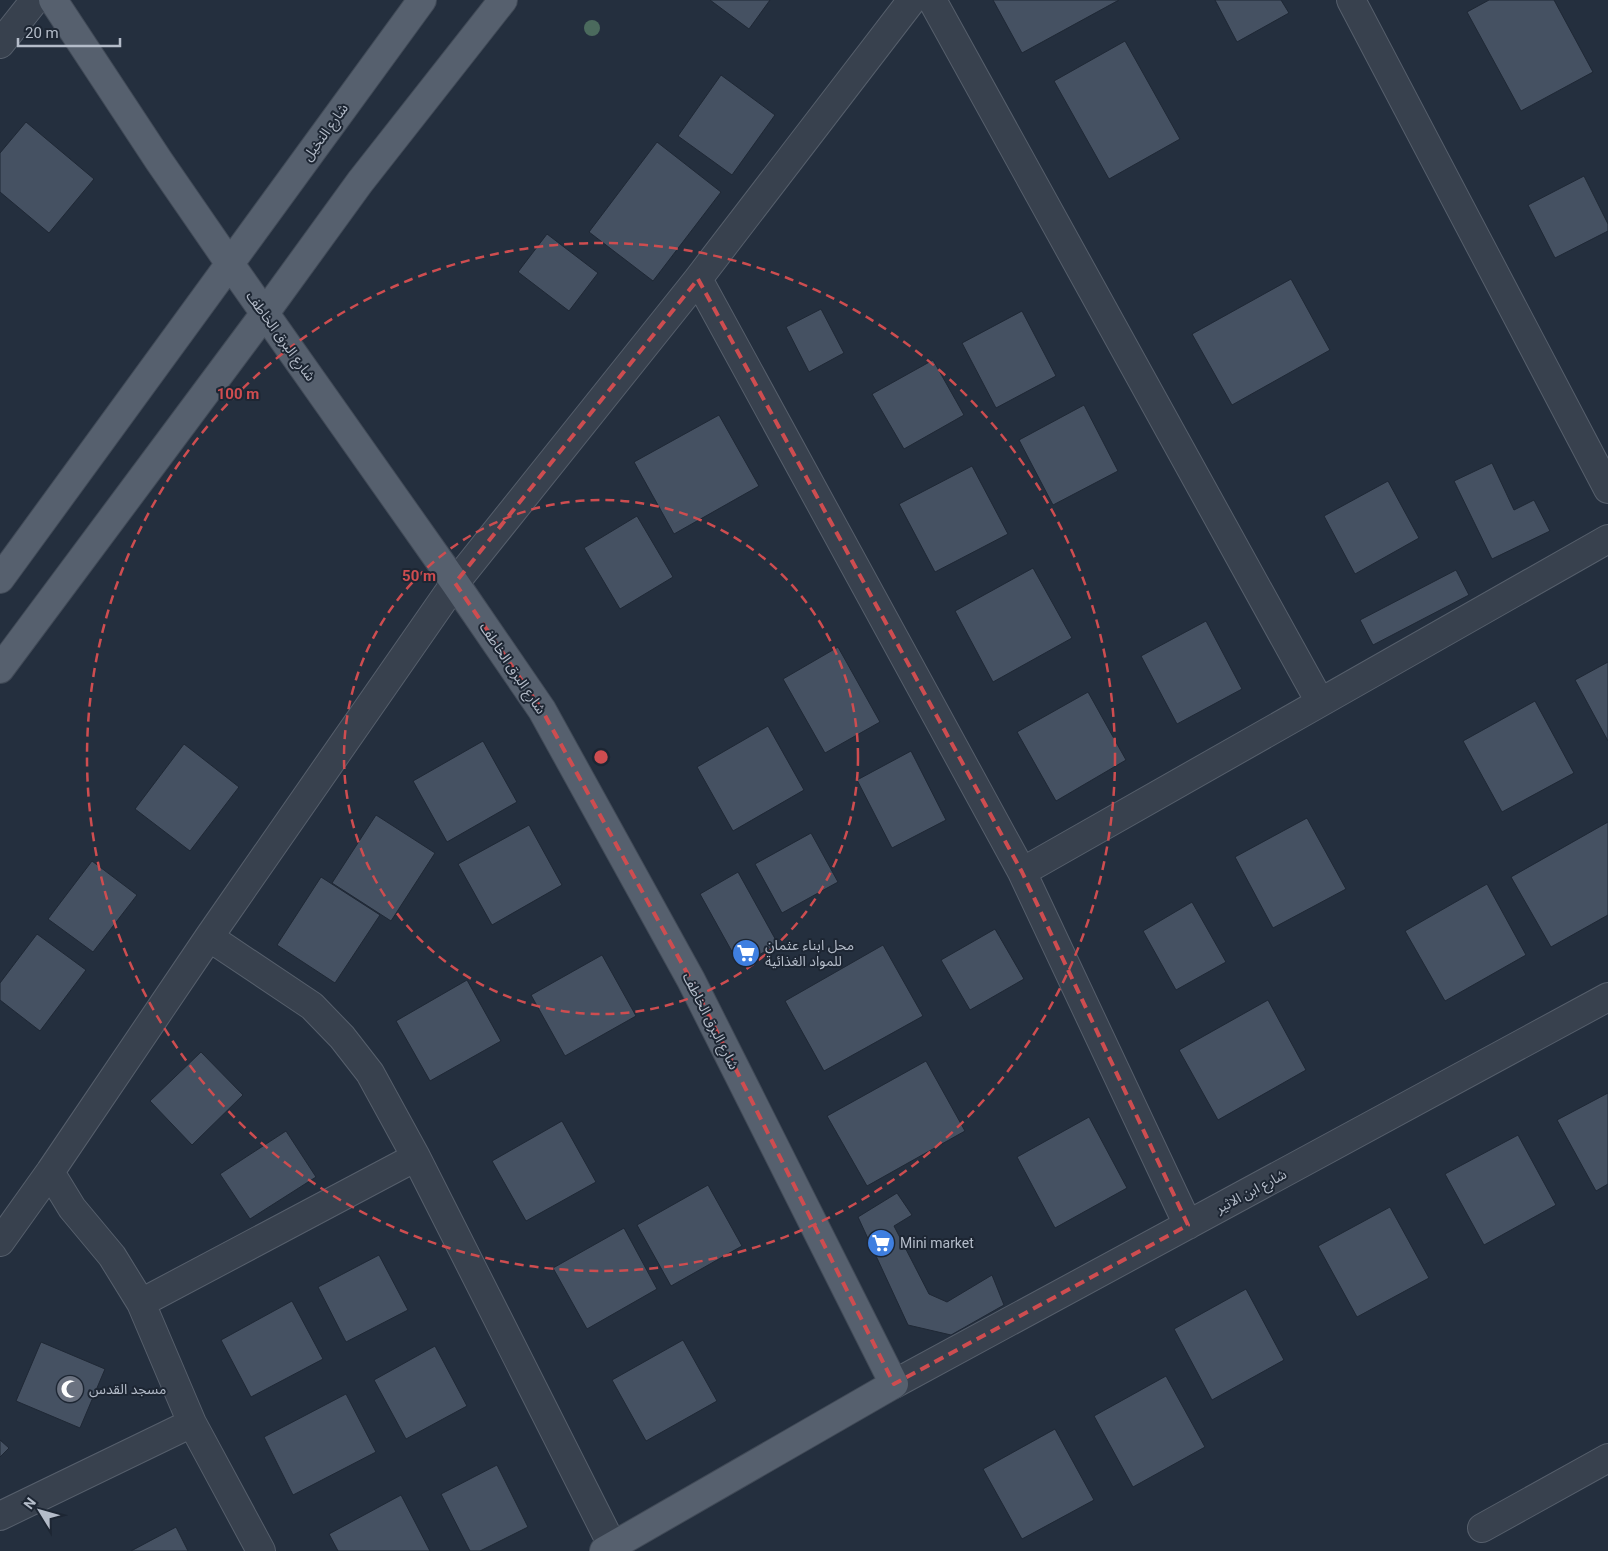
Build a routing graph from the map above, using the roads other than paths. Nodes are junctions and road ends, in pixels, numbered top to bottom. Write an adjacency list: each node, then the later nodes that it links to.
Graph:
1 (35, 0): 8 (street)
2 (53, 0): 9 (main road, شارع البرق الخاطف)
3 (422, 0): 9 (main road, شارع النخيل)
4 (503, 0): 11 (main road)
5 (912, 0): 10 (street)
6 (932, 0): 17 (street)
7 (1351, 0): 12 (street)
8 (0, 44)
9 (230, 264): 11 (main road, شارع البرق الخاطف); 14 (main road, شارع النخيل)
10 (698, 279): 15 (street); 18 (street)
11 (265, 313): 15 (main road, شارع البرق الخاطف); 16 (main road)
12 (1608, 489)
13 (1608, 538): 17 (street)
14 (0, 578)
15 (455, 583): 19 (street); 26 (main road, شارع البرق الخاطف)
16 (0, 669)
17 (1320, 702): 18 (street)
18 (1022, 872): 23 (street)
19 (209, 937): 21 (street); 22 (street)
20 (1608, 997): 23 (street, شارع ابن الاثير)
21 (416, 1157): 25 (street); 31 (street)
22 (50, 1172): 24 (street); 25 (street)
23 (1188, 1224): 26 (street, شارع ابن الاثير)
24 (0, 1242)
25 (141, 1303): 27 (street)
26 (894, 1384): 31 (main road)
27 (192, 1423): 29 (street); 32 (street)
28 (1608, 1458): 30 (street)
29 (0, 1516)
30 (1482, 1528)
31 (608, 1548)
32 (261, 1551)

